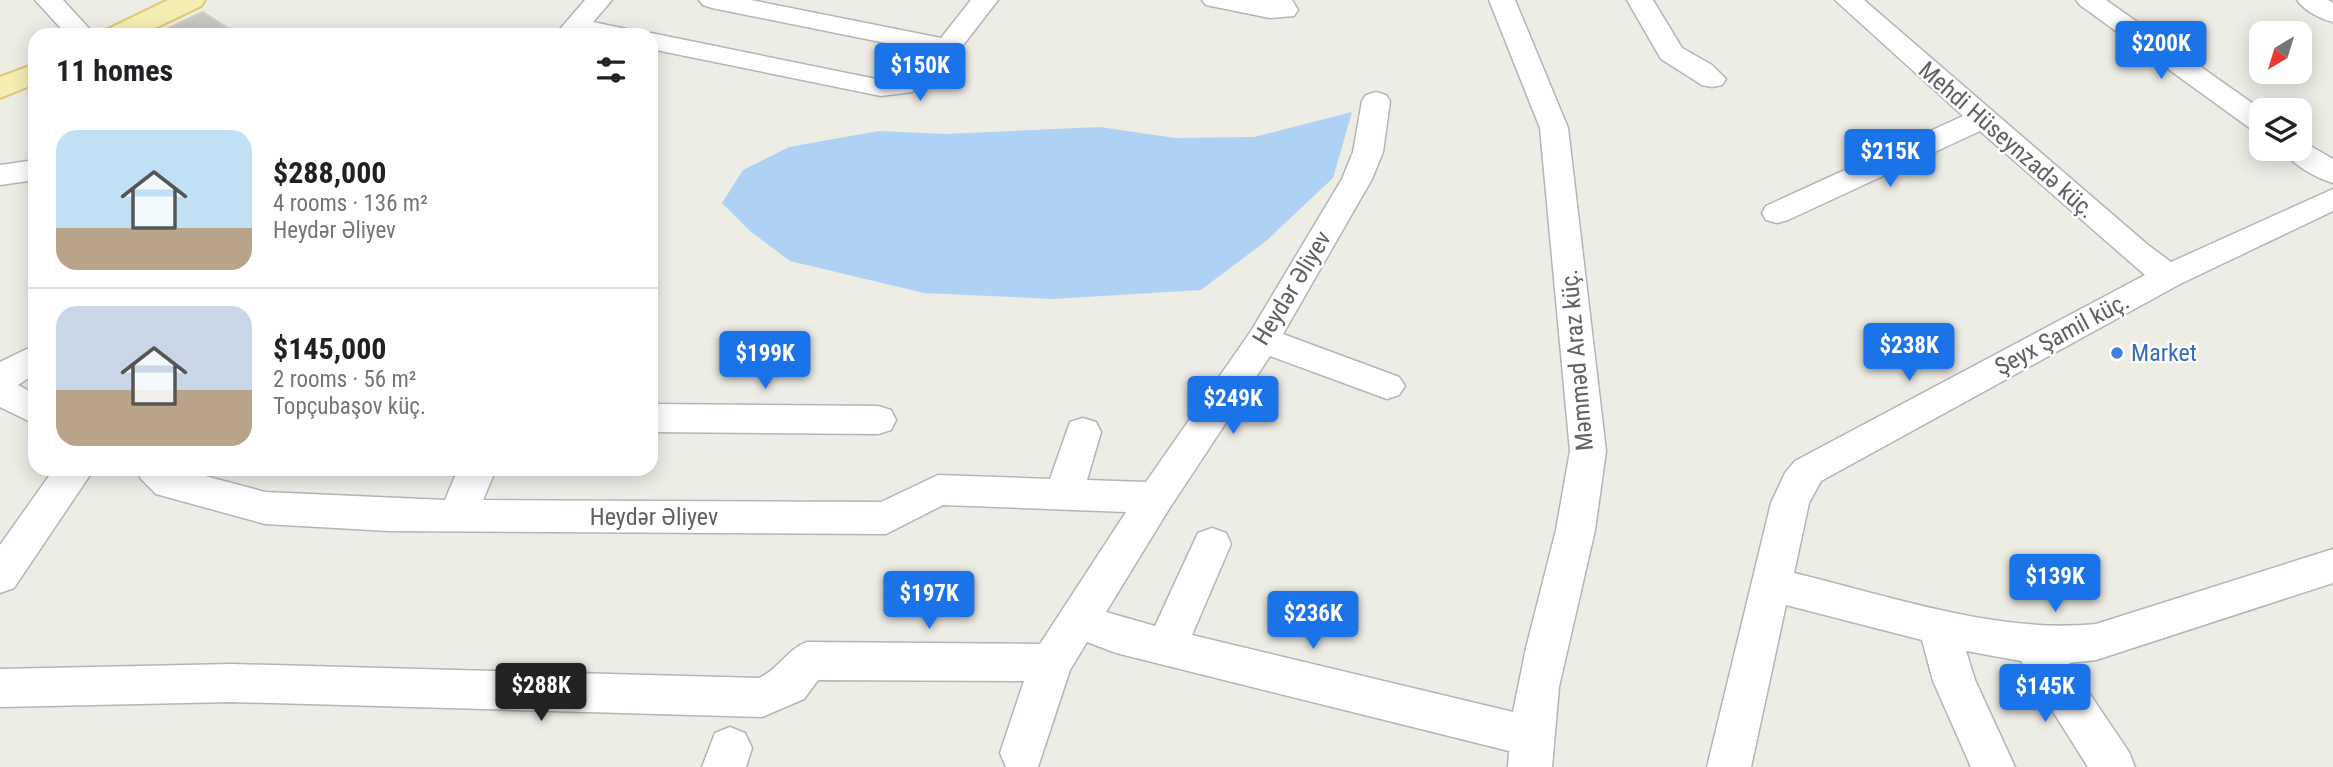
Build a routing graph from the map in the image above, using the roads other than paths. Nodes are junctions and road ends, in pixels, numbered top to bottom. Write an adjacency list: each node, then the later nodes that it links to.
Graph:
1 (48, 0): 15 (street)
2 (191, 0): 16 (main road)
3 (599, 0): 17 (street)
4 (712, 0): 19 (street)
5 (951, 0): 13 (street)
6 (1215, 0): 7 (street)
7 (1279, 0)
8 (1502, 0): 59 (street, Məmməd Araz küç.)
9 (1640, 0): 21 (street)
10 (1848, 0): 25 (street, Mehdi Hüseynzadə küç.)
11 (2088, 0): 24 (street)
12 (2309, 0): 14 (street)
13 (983, 3): 19 (street)
14 (2333, 15)
15 (75, 28)
16 (133, 28)
17 (574, 28)
18 (658, 42): 19 (street)
19 (947, 47)
20 (28, 76): 22 (main road)
21 (1712, 79)
22 (0, 89)
23 (1376, 101): 33 (street, Heydər Əliyev)
24 (2249, 114)
25 (1981, 119): 31 (street); 32 (street, Mehdi Hüseynzadə küç.)
26 (2312, 159): 28 (street)
27 (28, 171): 29 (street)
28 (2333, 173)
29 (0, 175)
30 (2333, 199): 32 (street, Şeyx Şamil küç.)
31 (1777, 213)
32 (2169, 276): 52 (street, Şeyx Şamil küç.)
33 (1263, 340): 36 (street); 47 (street, Heydər Əliyev)
34 (28, 362): 35 (street)
35 (0, 379)
36 (1387, 386)
37 (0, 391): 38 (street)
38 (28, 406)
39 (658, 418): 40 (street)
40 (878, 420)
41 (1083, 432): 46 (street)
42 (70, 476): 51 (street)
43 (162, 476): 45 (street, Heydər Əliyev)
44 (474, 476): 48 (street)
45 (196, 479): 48 (street, Heydər Əliyev)
46 (1064, 495): 47 (street, Heydər Əliyev); 48 (street, Heydər Əliyev)
47 (1156, 498): 53 (street, Heydər Əliyev)
48 (457, 516)
49 (1212, 544): 56 (street)
50 (2333, 566): 55 (street)
51 (0, 576)
52 (1773, 585): 54 (street); 61 (street, Şeyx Şamil küç.)
53 (1078, 619): 56 (street); 57 (street, Heydər Əliyev)
54 (1938, 626): 55 (street); 62 (street)
55 (2032, 643): 63 (street)
56 (1166, 647): 59 (street)
57 (1051, 663): 58 (street); 60 (street, Heydər Əliyev)
58 (0, 688)
59 (1530, 751)
60 (1023, 753)
61 (1729, 767)
62 (1993, 767)
63 (2113, 767)

